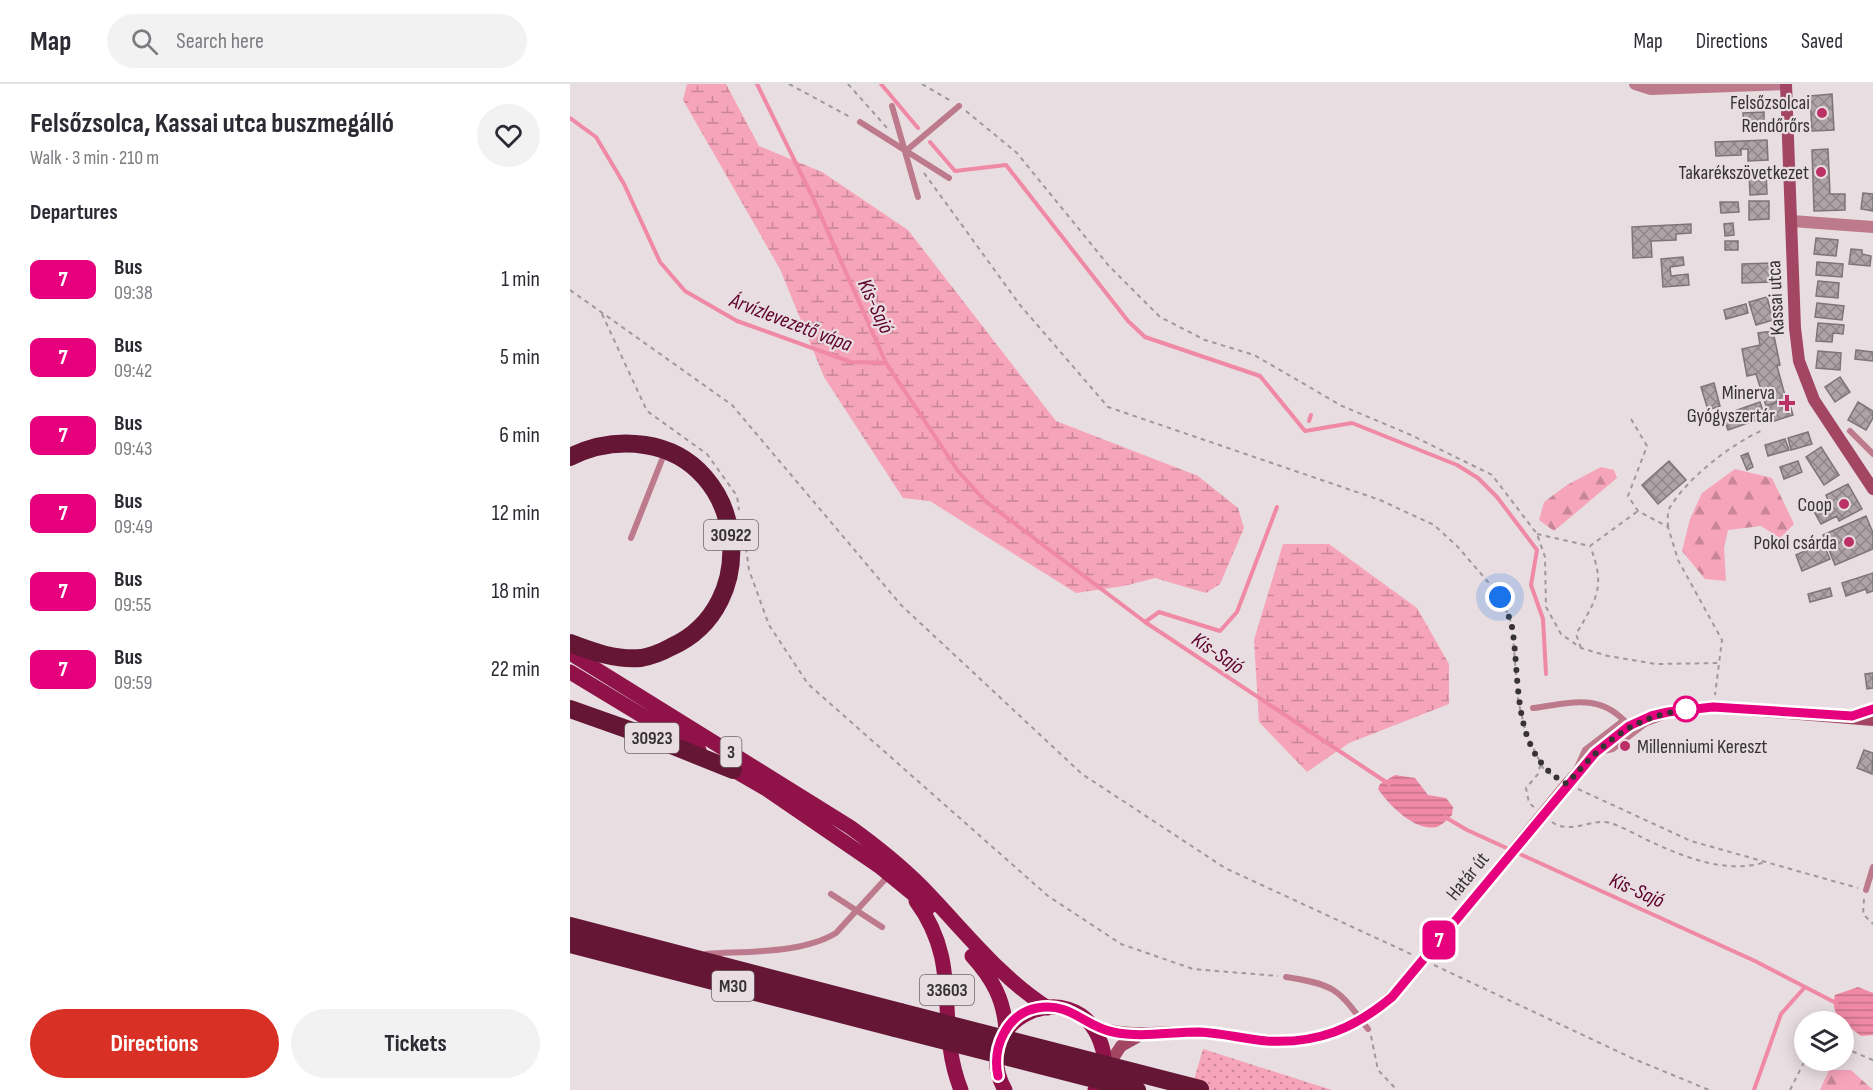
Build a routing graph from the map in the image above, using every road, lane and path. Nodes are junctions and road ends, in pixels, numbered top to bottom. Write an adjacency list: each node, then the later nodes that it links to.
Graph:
1 (789, 84): 8 (path)
2 (848, 84): 9 (path)
3 (922, 84): 7 (path)
4 (1635, 84): 5 (street)
5 (1786, 84): 13 (main road, Kassai utca)
6 (892, 106): 9 (lane)
7 (959, 106): 9 (lane); 27 (path)
8 (860, 122): 9 (lane)
9 (907, 150): 11 (lane); 12 (lane)
10 (920, 168): 45 (path)
11 (949, 178)
12 (918, 197)
13 (1792, 221): 14 (street); 23 (main road, Kassai utca)
14 (1873, 227)
15 (570, 290): 16 (path)
16 (602, 313): 25 (path); 62 (path)
17 (1631, 419): 24 (path)
18 (1761, 431): 26 (path)
19 (1850, 431): 21 (lane)
20 (666, 450): 22 (highway, 30922); 28 (lane); 31 (highway, 30922)
21 (1873, 454)
22 (570, 458)
23 (1873, 489)
24 (1638, 511): 26 (path); 30 (path)
25 (741, 517)
26 (1668, 527): 34 (path)
27 (1537, 534): 30 (path); 32 (path)
28 (631, 538)
29 (744, 538): 64 (path)
30 (1590, 546): 32 (path)
31 (570, 643)
32 (1581, 648): 34 (path)
33 (570, 653): 65 (main road, 3)
34 (1718, 663): 36 (path)
35 (570, 672): 46 (main road, 3)
36 (1713, 707): 40 (main road, Határ út); 41 (main road, Határ út)
37 (1533, 708): 43 (lane)
38 (570, 709): 46 (highway, 30923)
39 (1873, 710): 41 (main road)
40 (1651, 716): 43 (main road, Határ út); 44 (lane)
41 (1852, 716): 42 (main road)
42 (1873, 720)
43 (1627, 723): 44 (main road, Határ út); 47 (lane)
44 (1595, 753): 47 (main road, Határ út)
45 (1541, 763): 47 (path); 48 (path)
46 (733, 770): 52 (main road, 3)
47 (1572, 783): 50 (path); 68 (main road, Határ út, bridge)
48 (1536, 808)
49 (1550, 820): 50 (path)
50 (1766, 861): 53 (path)
51 (1873, 867): 53 (lane)
52 (889, 874): 55 (main road, 3); 56 (lane); 69 (main road, 3)
53 (1866, 890): 57 (path)
54 (831, 894): 56 (lane)
55 (913, 897): 75 (main road, 33603)
56 (857, 910): 59 (lane); 61 (lane)
57 (1873, 924)
58 (570, 926): 61 (highway, M30)
59 (882, 927)
60 (570, 944): 66 (highway, M30)
61 (684, 956): 66 (highway, M30)
62 (1415, 956)
63 (1426, 962): 80 (path)
64 (1286, 977): 68 (lane)
65 (1048, 1008): 67 (main road, 3); 69 (main road)
66 (898, 1020): 77 (highway, M30, bridge); 78 (highway, M30, bridge)
67 (1092, 1025): 70 (main road, Határ út); 74 (main road)
68 (1365, 1025): 70 (main road, Határ út); 79 (path)
69 (1006, 1030): 76 (main road, 3)
70 (1140, 1035): 74 (main road)
71 (1854, 1052): 72 (path)
72 (1873, 1060)
73 (1800, 1071): 81 (path)
74 (1098, 1083)
75 (961, 1090)
76 (1005, 1090)
77 (1137, 1090)
78 (1201, 1090)
79 (1397, 1090)
80 (1709, 1090)
81 (1790, 1090)

